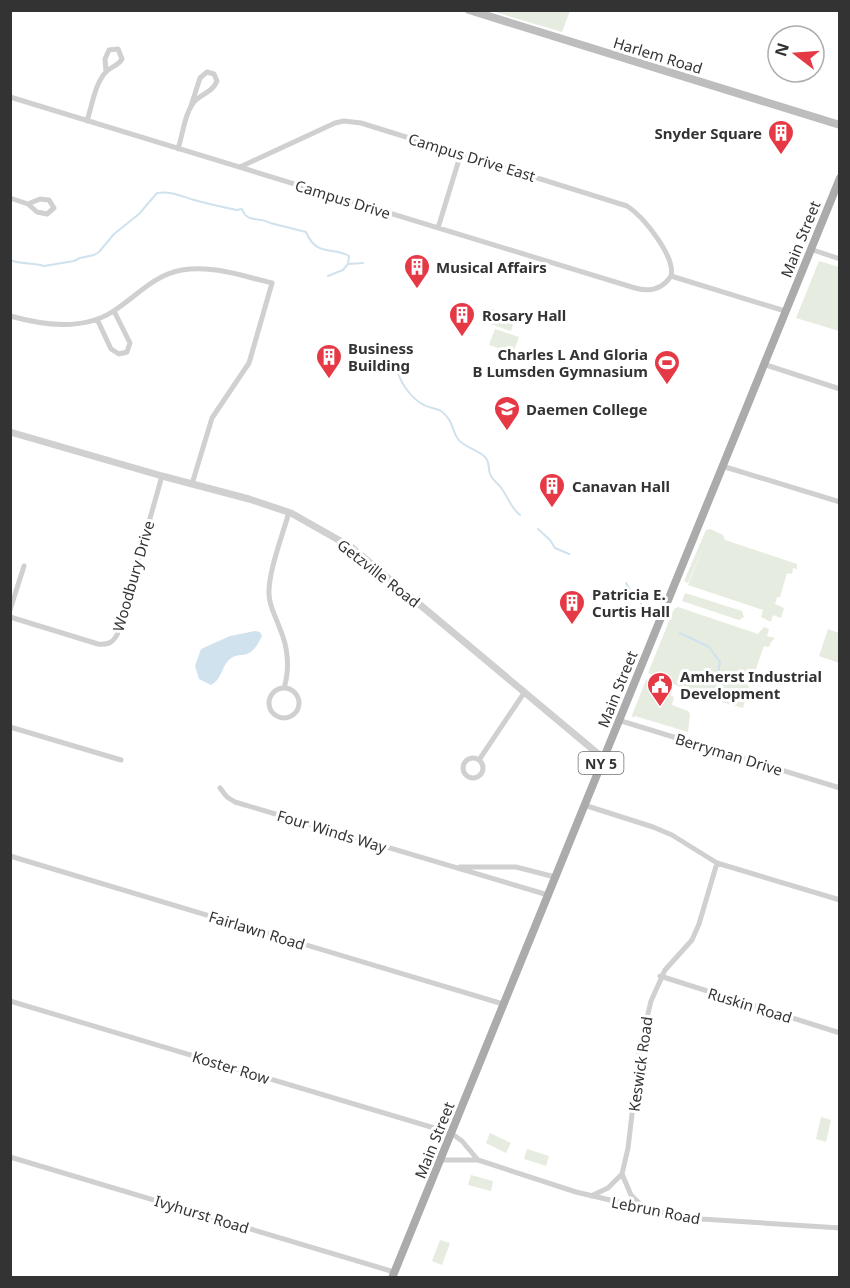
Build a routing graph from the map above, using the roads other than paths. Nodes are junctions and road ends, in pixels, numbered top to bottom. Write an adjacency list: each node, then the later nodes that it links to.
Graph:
1 (469, 10): 6 (main road, Harlem Road)
2 (106, 71): 5 (street)
3 (10, 97): 5 (street, Campus Drive)
4 (190, 109): 4 (street); 7 (street)
5 (87, 121): 7 (street, Campus Drive)
6 (840, 125)
7 (178, 149): 9 (street, Campus Drive)
8 (461, 153): 9 (street, Campus Drive East); 13 (street); 16 (street, Campus Drive East)
9 (239, 167): 13 (street, Campus Drive)
10 (840, 178): 14 (main road, Main Street / NY 5)
11 (10, 198): 12 (street)
12 (28, 204)
13 (438, 228): 16 (street, Campus Drive)
14 (810, 249): 15 (street); 18 (main road, Main Street / NY 5)
15 (840, 258)
16 (671, 276): 18 (street)
17 (114, 311): 20 (street); 20 (street); 26 (street)
18 (785, 311): 21 (main road, Main Street / NY 5)
19 (10, 316): 20 (street)
20 (98, 320)
21 (763, 364): 22 (street); 24 (main road, Main Street / NY 5)
22 (840, 388)
23 (10, 432): 25 (street, Getzville Road)
24 (722, 466): 27 (street); 34 (main road, Main Street / NY 5)
25 (162, 476): 26 (street, Getzville Road); 31 (street, Woodbury Drive)
26 (192, 484): 28 (street, Getzville Road)
27 (840, 502)
28 (289, 512): 32 (street); 33 (street, Getzville Road)
29 (24, 566): 30 (street)
30 (10, 610)
31 (10, 617)
32 (284, 688): 32 (street)
33 (524, 693): 36 (street, Getzville Road); 38 (street)
34 (618, 720): 36 (main road, Main Street / NY 5); 40 (street, Berryman Drive)
35 (10, 727): 37 (street)
36 (603, 758): 41 (main road, Main Street / NY 5)
37 (121, 760)
38 (479, 760)
39 (220, 788): 44 (street, Four Winds Way)
40 (840, 788)
41 (584, 805): 43 (street); 45 (main road, Main Street / NY 5)
42 (10, 856): 50 (street, Fairlawn Road)
43 (717, 863): 47 (street); 48 (street, Keswick Road)
44 (449, 866): 45 (street, Four Winds Way); 46 (street, Four Winds Way)
45 (555, 878): 46 (main road, Main Street / NY 5)
46 (548, 895): 50 (main road, Main Street / NY 5)
47 (840, 900)
48 (660, 976): 51 (street, Ruskin Road); 56 (street, Keswick Road)
49 (10, 1001): 52 (street, Koster Row)
50 (503, 1004): 52 (main road, Main Street / NY 5)
51 (840, 1033)
52 (451, 1133): 54 (main road, Main Street / NY 5); 55 (street, Lebrun Road)
53 (10, 1157): 60 (street, Ivyhurst Road)
54 (441, 1160): 55 (street, Lebrun Road); 60 (main road, Main Street / NY 5)
55 (478, 1160): 57 (street, Lebrun Road)
56 (622, 1174): 57 (street); 58 (street)
57 (590, 1196): 58 (street, Lebrun Road)
58 (648, 1210): 59 (street, Lebrun Road)
59 (840, 1228)
60 (393, 1275)

